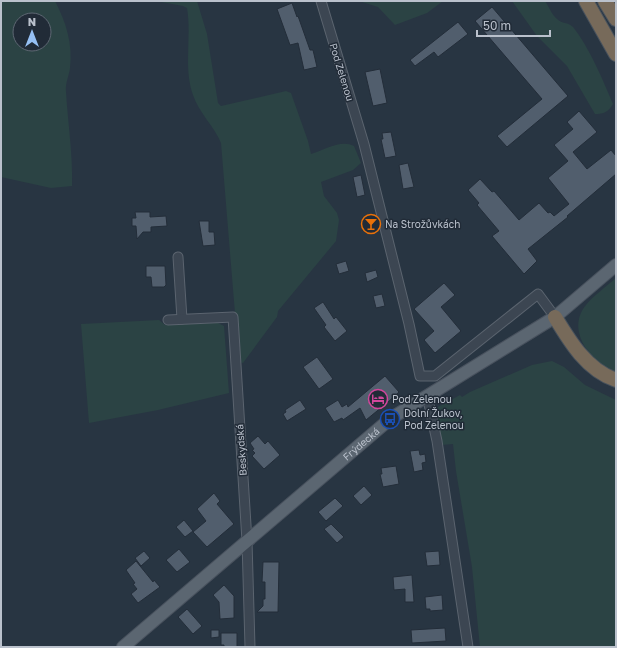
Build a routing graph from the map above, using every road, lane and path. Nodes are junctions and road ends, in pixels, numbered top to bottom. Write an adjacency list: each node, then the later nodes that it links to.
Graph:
1 (320, 1): 12 (street, Pod Zelenou)
2 (586, 1): 7 (highway)
3 (606, 1): 6 (highway)
4 (609, 1): 5 (highway)
5 (616, 11)
6 (616, 19)
7 (600, 25): 8 (highway); 9 (highway)
8 (616, 54)
9 (616, 65)
10 (178, 257): 13 (street)
11 (616, 265): 12 (main road, Frýdecká)
12 (555, 317): 15 (highway); 16 (main road, Frýdecká)
13 (182, 319): 14 (street, Beskydská); 17 (street, Beskydská)
14 (168, 320)
15 (616, 380)
16 (427, 395): 17 (main road, Frýdecká); 20 (street)
17 (247, 541): 18 (main road, Frýdecká); 19 (street, Beskydská)
18 (123, 647)
19 (250, 647)
20 (468, 647)

